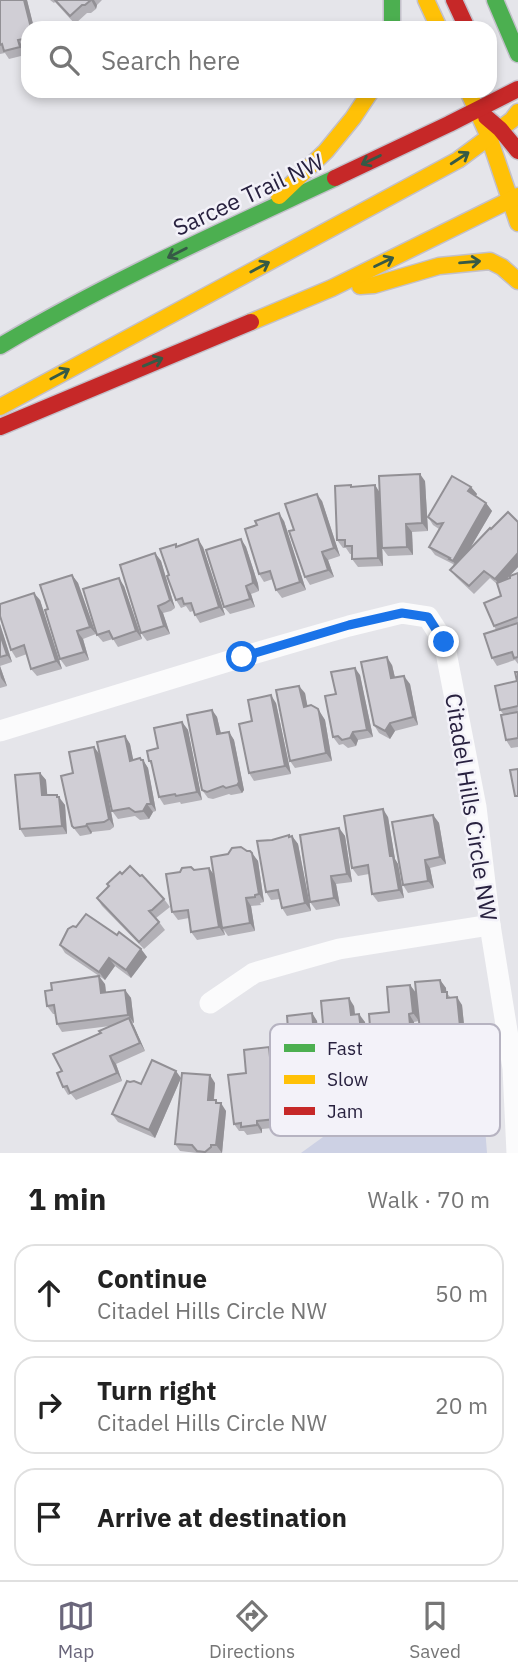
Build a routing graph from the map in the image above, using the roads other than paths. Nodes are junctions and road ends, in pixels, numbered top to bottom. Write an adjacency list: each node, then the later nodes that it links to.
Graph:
1 (392, 0): 5 (main road)
2 (426, 0): 6 (main road)
3 (454, 0): 7 (main road)
4 (495, 0): 8 (main road)
5 (392, 21)
6 (436, 21)
7 (464, 21)
8 (518, 54)
9 (518, 89): 12 (main road, Sarcee Trail NW)
10 (366, 98): 18 (main road)
11 (471, 98): 13 (main road)
12 (498, 99): 13 (main road, Sarcee Trail NW); 14 (main road)
13 (477, 110): 14 (main road); 18 (main road, Sarcee Trail NW, one-way to 18)
14 (507, 127): 15 (main road); 17 (main road); 23 (main road, one-way to 14)
15 (518, 151)
16 (518, 182): 17 (main road)
17 (514, 198): 19 (main road); 21 (main road, one-way to 17)
18 (261, 214): 22 (main road, Sarcee Trail NW, one-way to 22)
19 (518, 223)
20 (518, 281): 21 (main road, one-way to 20)
21 (332, 288): 24 (main road, one-way to 21)
22 (0, 346)
23 (0, 407)
24 (0, 427)
25 (0, 731): 26 (street, Citadel Hills Circle NW)
26 (490, 925): 27 (street); 28 (street, Citadel Hills Circle NW)
27 (210, 1003)
28 (517, 1153)

